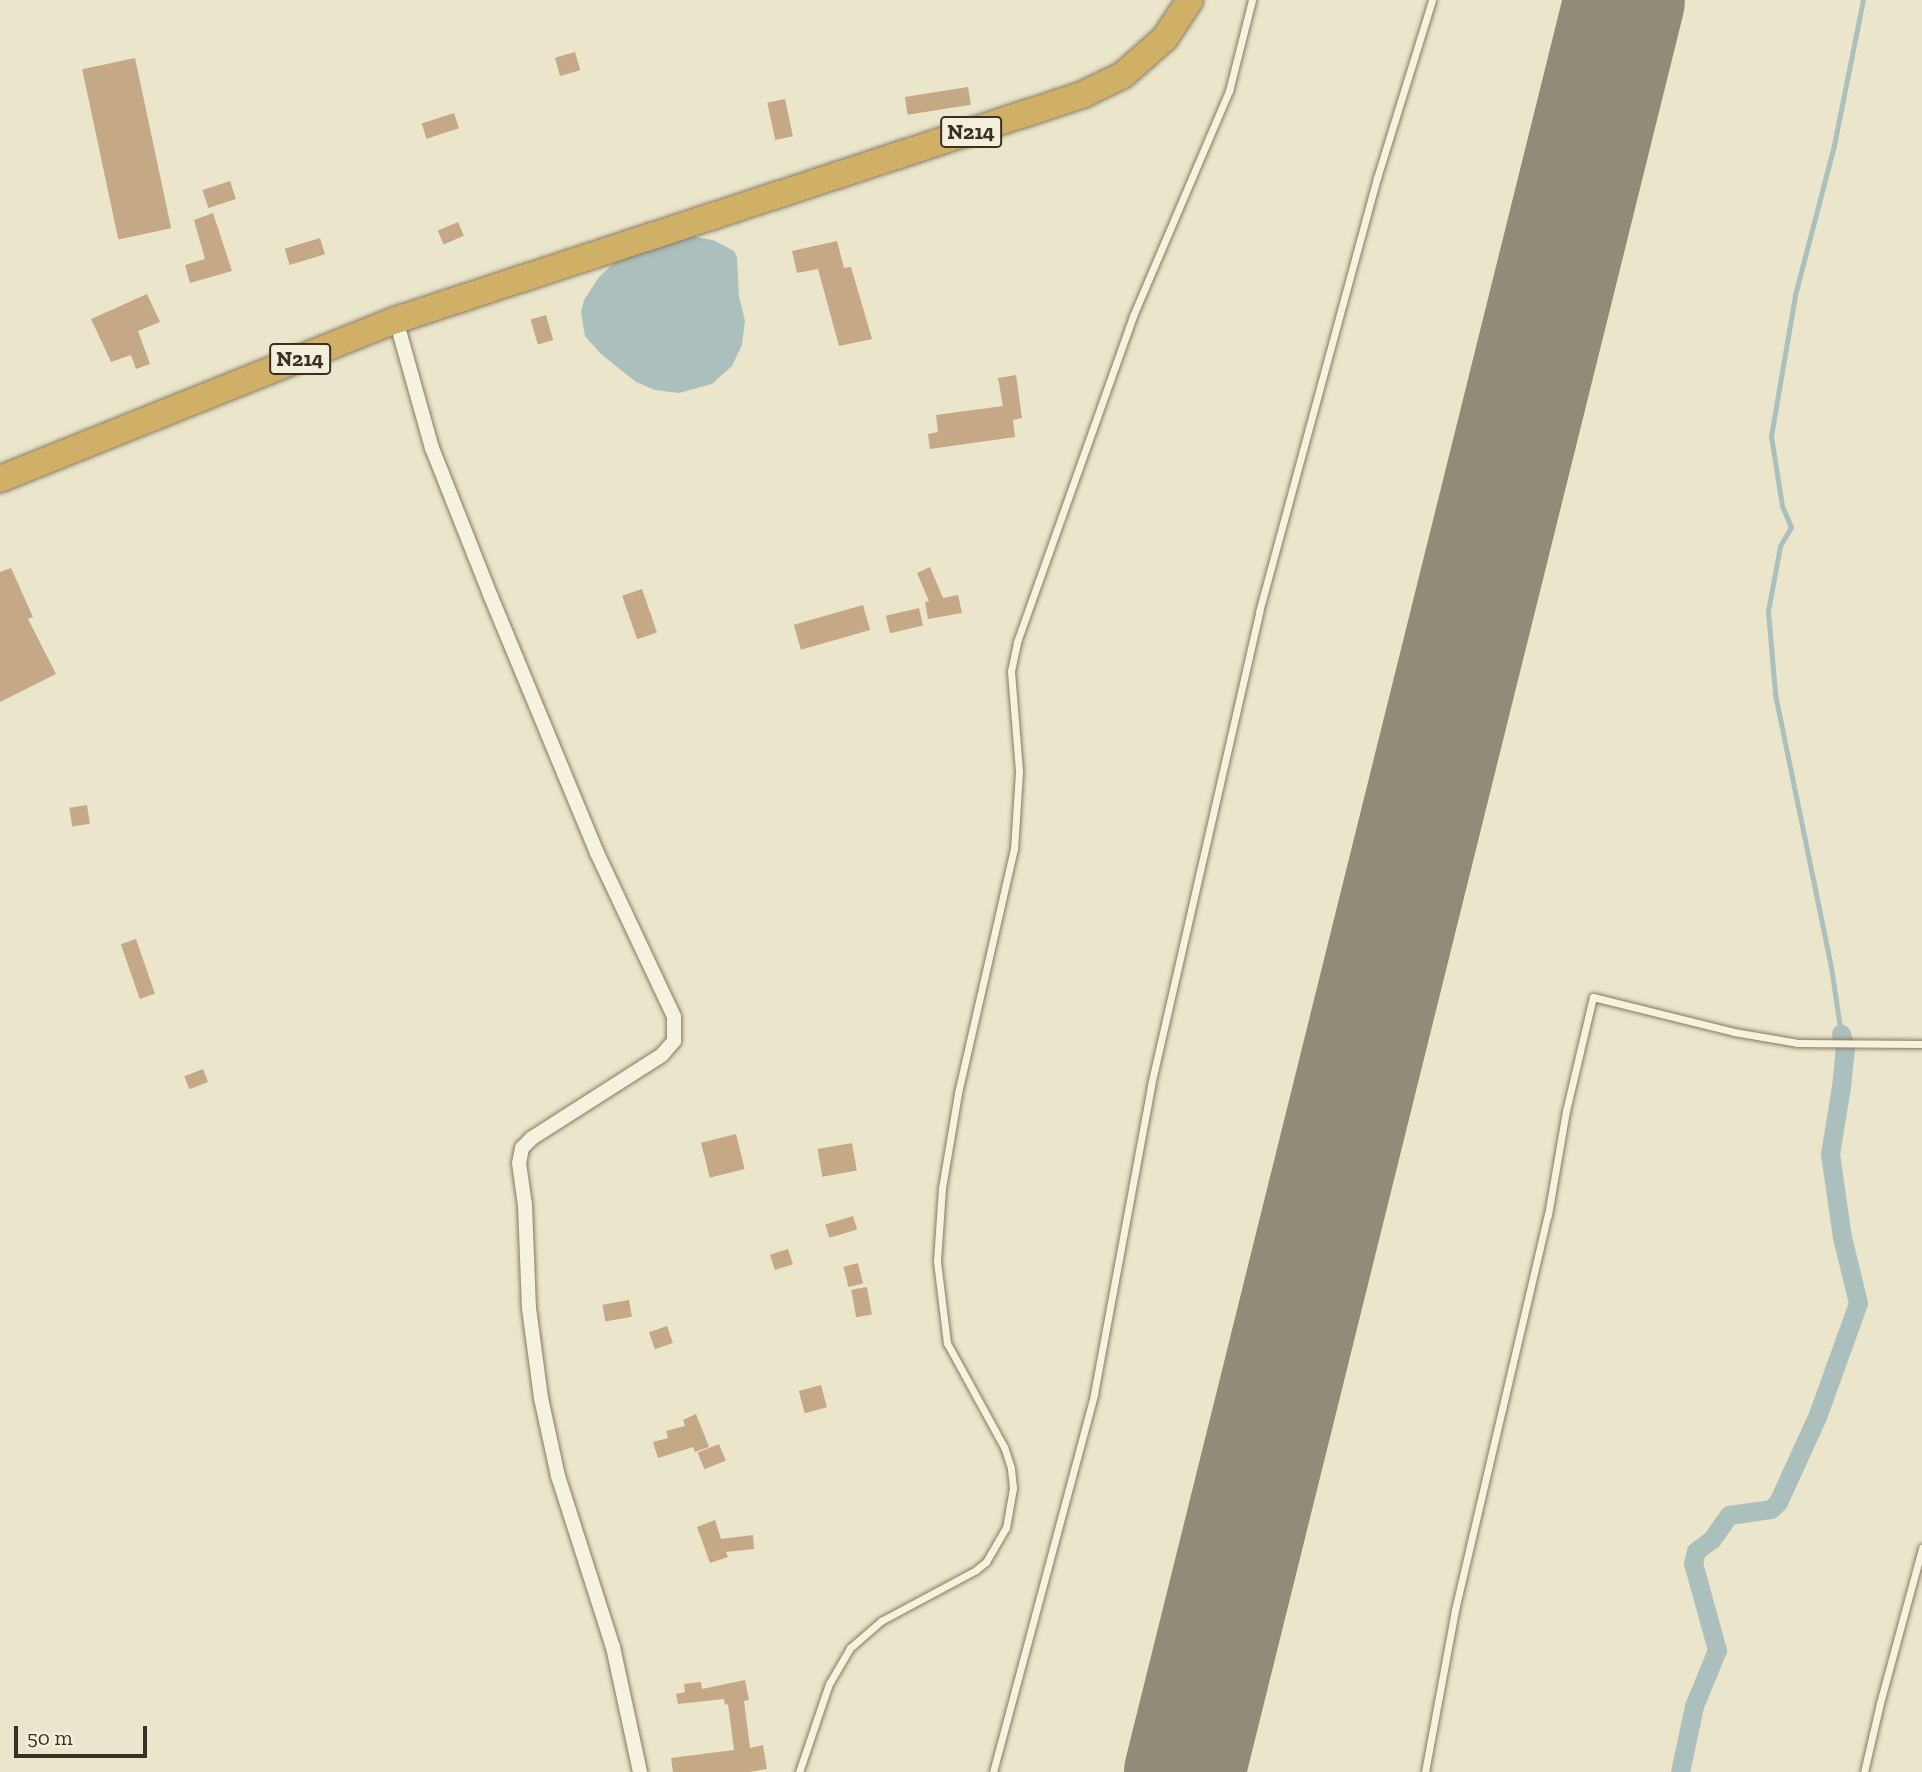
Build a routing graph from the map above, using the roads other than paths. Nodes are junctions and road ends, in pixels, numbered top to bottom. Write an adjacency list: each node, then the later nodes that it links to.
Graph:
1 (1190, 0): 4 (highway, N214)
2 (1252, 0): 9 (lane)
3 (1432, 0): 10 (lane)
4 (396, 320): 5 (highway, N214); 8 (street)
5 (0, 479)
6 (1922, 1044): 11 (lane)
7 (1922, 1548): 12 (lane)
8 (640, 1772)
9 (799, 1772)
10 (993, 1772)
11 (1425, 1772)
12 (1864, 1772)

